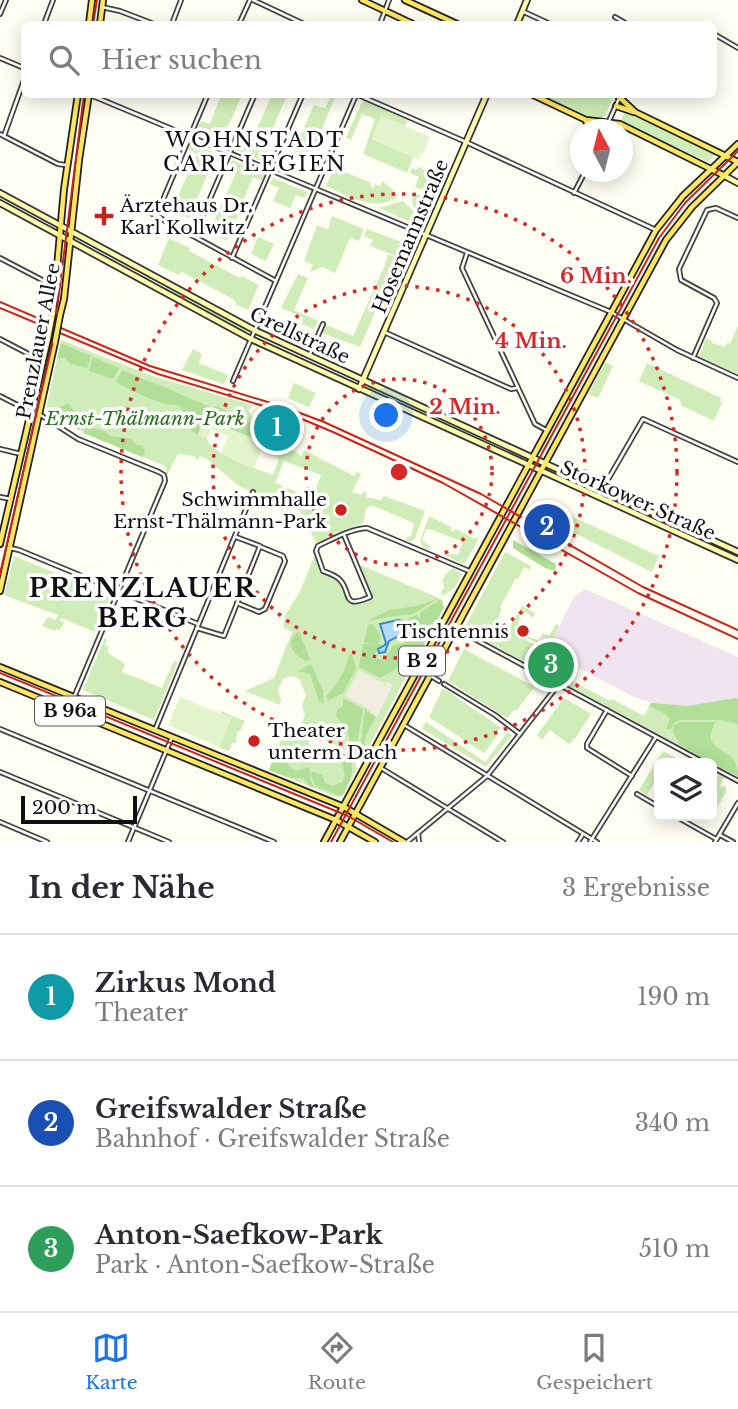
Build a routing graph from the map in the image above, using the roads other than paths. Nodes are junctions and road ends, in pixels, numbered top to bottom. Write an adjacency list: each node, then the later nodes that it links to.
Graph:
1 (6, 0): 14 (street)
2 (53, 0): 16 (street)
3 (92, 0): 17 (main road)
4 (103, 0): 11 (main road)
5 (181, 0): 20 (street)
6 (251, 0): 21 (street); 22 (street)
7 (362, 0): 12 (main road)
8 (389, 0): 12 (street)
9 (405, 0): 25 (main road)
10 (527, 0): 13 (street)
11 (102, 7): 18 (main road); 19 (street)
12 (385, 11): 23 (street); 24 (main road)
13 (522, 11): 26 (street); 27 (street)
14 (0, 14)
15 (615, 18): 28 (street)
16 (45, 21)
17 (89, 21)
18 (100, 21)
19 (146, 21)
20 (173, 21)
21 (240, 21)
22 (297, 21)
23 (381, 21)
24 (407, 21)
25 (450, 21)
26 (518, 21)
27 (544, 21)
28 (620, 21)
29 (717, 36): 30 (street)
30 (738, 48)
31 (0, 58): 32 (street)
32 (21, 67)
33 (21, 88): 51 (street)
34 (77, 98): 58 (main road, Prenzlauer Allee)
35 (89, 98): 73 (main road, Prenzlauer Allee)
36 (96, 98): 52 (street)
37 (206, 98): 52 (street)
38 (253, 98): 55 (street)
39 (301, 98): 60 (street)
40 (354, 98): 64 (street)
41 (365, 98): 53 (street)
42 (485, 98): 53 (street, Hosemannstraße)
43 (539, 98): 48 (main road)
44 (618, 98): 46 (street)
45 (621, 98): 47 (main road)
46 (615, 106): 47 (main road); 49 (street)
47 (635, 112): 56 (main road)
48 (584, 119)
49 (610, 119)
50 (633, 130): 59 (main road)
51 (2, 135): 58 (street)
52 (190, 137): 55 (street); 69 (street)
53 (466, 142): 65 (street); 75 (street, Hosemannstraße)
54 (738, 144): 56 (main road, B 2)
55 (230, 154): 60 (street); 76 (street)
56 (725, 156): 57 (main road); 59 (main road, B 2)
57 (738, 162): 61 (main road, B 2)
58 (68, 165): 71 (main road, Prenzlauer Allee)
59 (711, 169): 61 (main road); 72 (main road, B 2)
60 (270, 171): 64 (street); 79 (street)
61 (723, 175): 63 (street); 84 (main road, B 2)
62 (579, 182): 65 (street)
63 (738, 183)
64 (315, 190): 75 (street); 81 (street)
65 (574, 192): 72 (street)
66 (0, 193): 71 (street, Grellstraße)
67 (0, 203): 74 (street, Grellstraße)
68 (127, 204): 69 (street)
69 (156, 216): 76 (street)
70 (738, 218): 91 (street)
71 (61, 226): 73 (street, Grellstraße); 74 (main road, Prenzlauer Allee)
72 (656, 230): 83 (main road, B 2)
73 (71, 231): 77 (main road, Prenzlauer Allee); 86 (street, Grellstraße)
74 (60, 236): 77 (street, Grellstraße); 82 (main road, Prenzlauer Allee)
75 (426, 236): 78 (street); 87 (street, Hosemannstraße)
76 (194, 237): 79 (street)
77 (70, 242): 89 (street, Grellstraße); 101 (main road, Prenzlauer Allee, bridge)
78 (467, 253): 83 (street); 97 (street)
79 (232, 257): 81 (street)
80 (0, 258): 82 (street)
81 (276, 281): 86 (street)
82 (55, 283): 92 (main road, Prenzlauer Allee, bridge)
83 (611, 312): 84 (street); 102 (main road, B 2)
84 (623, 318): 91 (street); 107 (main road, B 2)
85 (323, 324): 90 (street)
86 (254, 330): 89 (street); 90 (street, Grellstraße)
87 (384, 332): 96 (street, Hosemannstraße); 97 (street)
88 (0, 339): 92 (street)
89 (251, 339): 93 (street, Grellstraße); 95 (street)
90 (309, 356): 93 (street); 96 (street, Grellstraße)
91 (693, 358): 94 (street)
92 (42, 361): 100 (main road, Prenzlauer Allee)
93 (306, 364): 98 (street, Grellstraße)
94 (738, 378)
95 (233, 381)
96 (363, 381): 98 (street, Hosemannstraße); 105 (street, Grellstraße)
97 (517, 388): 102 (street)
98 (359, 389): 108 (street, Grellstraße)
99 (0, 396): 100 (street)
100 (31, 412): 101 (street); 104 (main road, Prenzlauer Allee)
101 (39, 414): 119 (main road, Prenzlauer Allee); 124 (street)
102 (548, 431): 105 (main road, B 2)
103 (0, 449): 104 (street)
104 (21, 453): 114 (main road, Prenzlauer Allee)
105 (533, 458): 107 (street, Storkower Straße); 108 (main road, B 2)
106 (738, 462): 110 (street)
107 (545, 464): 109 (main road, B 2); 110 (street, Storkower Straße)
108 (527, 465): 109 (street, Storkower Straße); 122 (main road, B 2)
109 (541, 471): 113 (street, Storkower Straße); 127 (main road, B 2)
110 (602, 490): 113 (street); 120 (street, Storkower Straße)
111 (253, 492): 116 (street)
112 (0, 497): 114 (street)
113 (598, 497): 121 (street, Storkower Straße)
114 (11, 499): 117 (main road, Prenzlauer Allee)
115 (344, 535): 115 (street); 122 (street)
116 (234, 536): 118 (street); 126 (street)
117 (0, 544)
118 (260, 546): 125 (street); 125 (street)
119 (10, 548): 123 (main road, Prenzlauer Allee); 124 (street)
120 (738, 552)
121 (738, 560)
122 (471, 572): 155 (main road, B 2)
123 (0, 591)
124 (119, 591): 126 (street); 134 (street)
125 (237, 603): 126 (street)
126 (198, 626): 139 (street)
127 (456, 629): 129 (main road, B 2); 133 (street)
128 (0, 667): 134 (main road, B 96a)
129 (430, 676): 130 (street); 137 (main road, B 2)
130 (439, 681)
131 (0, 682): 135 (main road, B 96a)
132 (444, 684): 140 (street)
133 (559, 684): 136 (street); 140 (street)
134 (74, 697): 135 (main road); 139 (main road, B 96a)
135 (69, 710): 143 (main road, B 96a)
136 (607, 710): 142 (street); 149 (street)
137 (404, 725): 145 (main road, B 2); 148 (street)
138 (0, 729): 151 (street)
139 (155, 730): 141 (main road, B 96a)
140 (520, 735): 148 (street)
141 (172, 737): 143 (street); 155 (main road, B 96a)
142 (656, 737): 144 (street); 149 (street)
143 (167, 750): 151 (street); 158 (main road, B 96a)
144 (696, 758)
145 (380, 767): 156 (street); 157 (main road, B 2)
146 (717, 770): 150 (street)
147 (0, 772): 162 (street)
148 (487, 776): 156 (street); 164 (street)
149 (632, 776): 166 (street)
150 (738, 781)
151 (150, 791): 162 (street); 171 (street)
152 (637, 794): 154 (street)
153 (738, 803): 165 (street)
154 (654, 804)
155 (344, 807): 157 (main road, B 96a); 158 (main road, B 2)
156 (449, 809): 163 (street); 177 (street)
157 (356, 813): 161 (main road, B 2); 175 (main road, B 96a)
158 (336, 820): 161 (main road, B 96a); 172 (main road, B 2)
159 (683, 821): 167 (street)
160 (0, 822): 168 (street)
161 (348, 826): 173 (main road, B 2); 174 (main road, B 96a)
162 (135, 827): 169 (street); 170 (street)
163 (418, 833): 175 (street); 176 (street)
164 (583, 834): 166 (street); 178 (street)
165 (719, 834): 167 (street); 179 (street)
166 (593, 841)
167 (716, 841)
168 (47, 842)
169 (128, 842)
170 (169, 842)
171 (274, 842)
172 (324, 842)
173 (340, 842)
174 (376, 842)
175 (405, 842)
176 (419, 842)
177 (503, 842)
178 (578, 842)
179 (733, 842)

